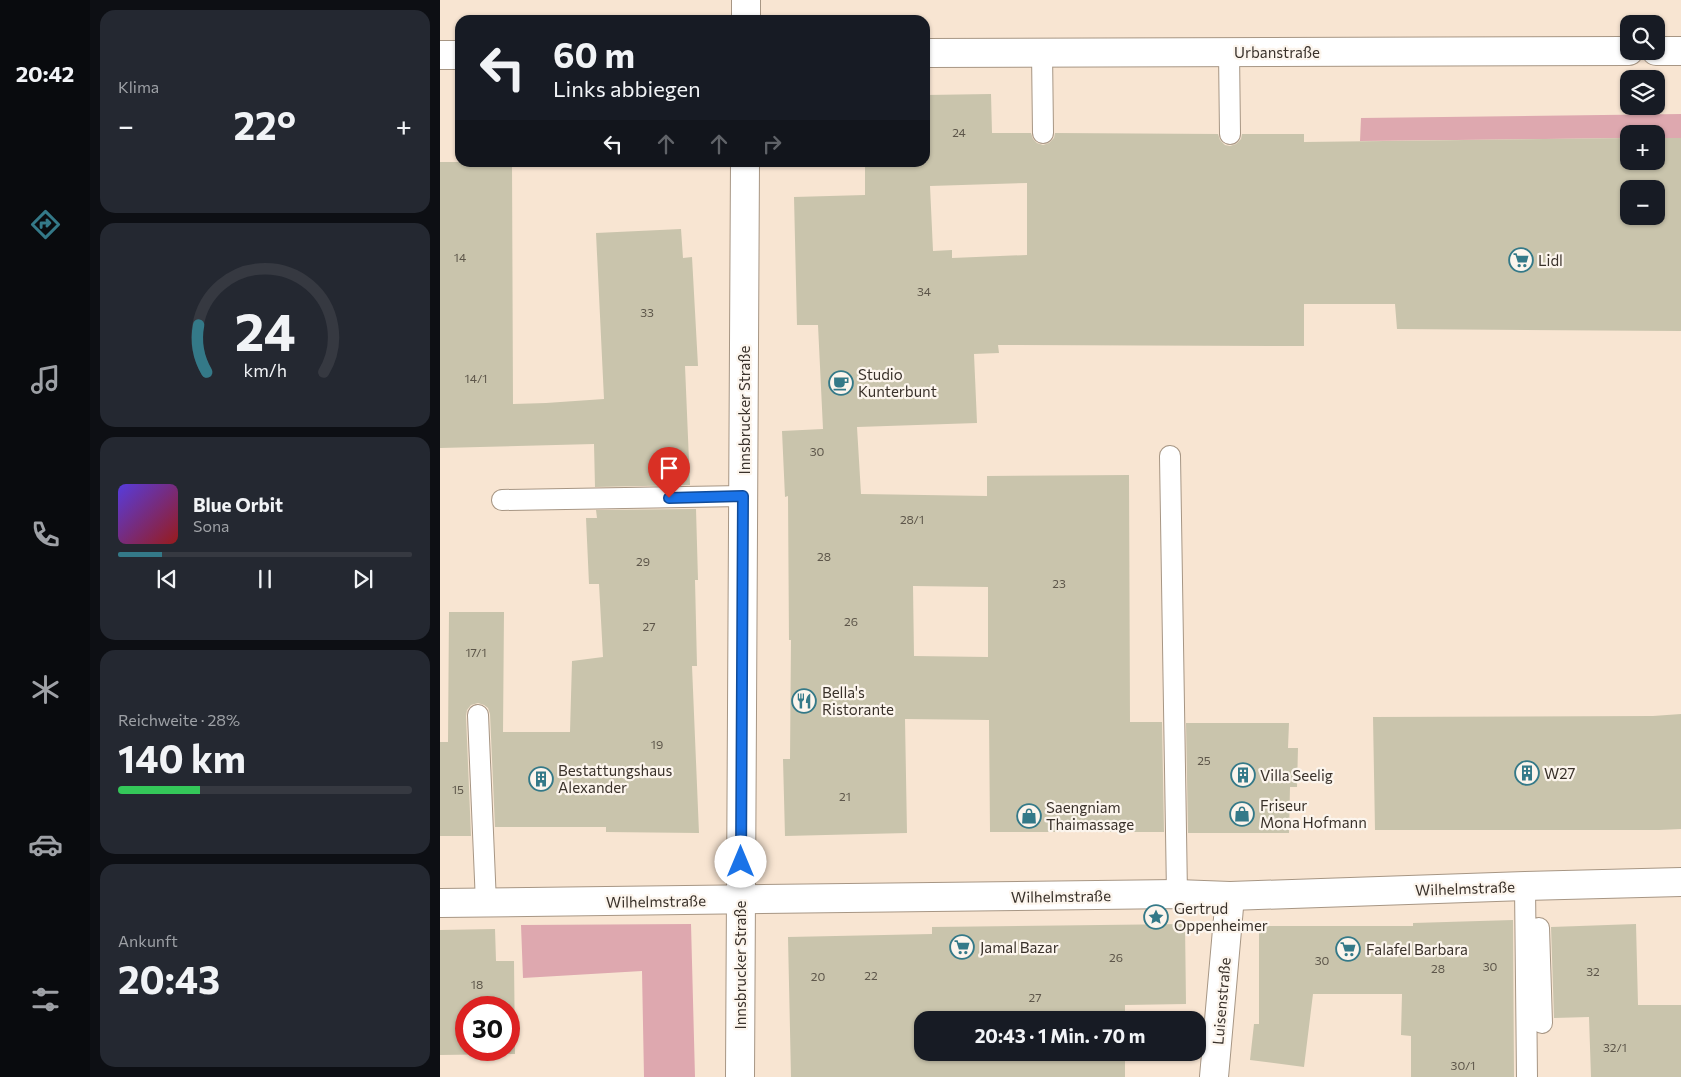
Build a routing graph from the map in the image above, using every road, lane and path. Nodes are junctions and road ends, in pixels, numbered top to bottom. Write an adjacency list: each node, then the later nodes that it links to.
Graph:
1 (746, 0): 2 (main road)
2 (746, 15)
3 (1620, 51): 7 (main road, Urbanstraße)
4 (1665, 51): 5 (main road)
5 (1681, 51)
6 (1042, 52): 7 (main road, Urbanstraße); 8 (main road, Urbanstraße); 11 (lane)
7 (1230, 52): 12 (lane)
8 (930, 53)
9 (440, 55): 10 (main road)
10 (455, 55)
11 (1043, 133)
12 (1230, 134)
13 (745, 167): 15 (main road, Innsbrucker Straße)
14 (1170, 456): 20 (lane)
15 (743, 496): 16 (lane); 22 (main road, Innsbrucker Straße)
16 (502, 500)
17 (478, 715): 24 (lane)
18 (1681, 882): 19 (main road, Wilhelmstraße)
19 (1532, 886): 21 (main road, Wilhelmstraße); 25 (lane); 28 (lane)
20 (1177, 894): 21 (main road, Wilhelmstraße); 22 (main road, Wilhelmstraße)
21 (1230, 896): 27 (main road, Luisenstraße)
22 (740, 900): 24 (main road, Wilhelmstraße); 26 (main road, Innsbrucker Straße)
23 (440, 903): 24 (main road, Wilhelmstraße)
24 (486, 903)
25 (1542, 1023)
26 (740, 1077)
27 (1214, 1077)
28 (1527, 1077)

